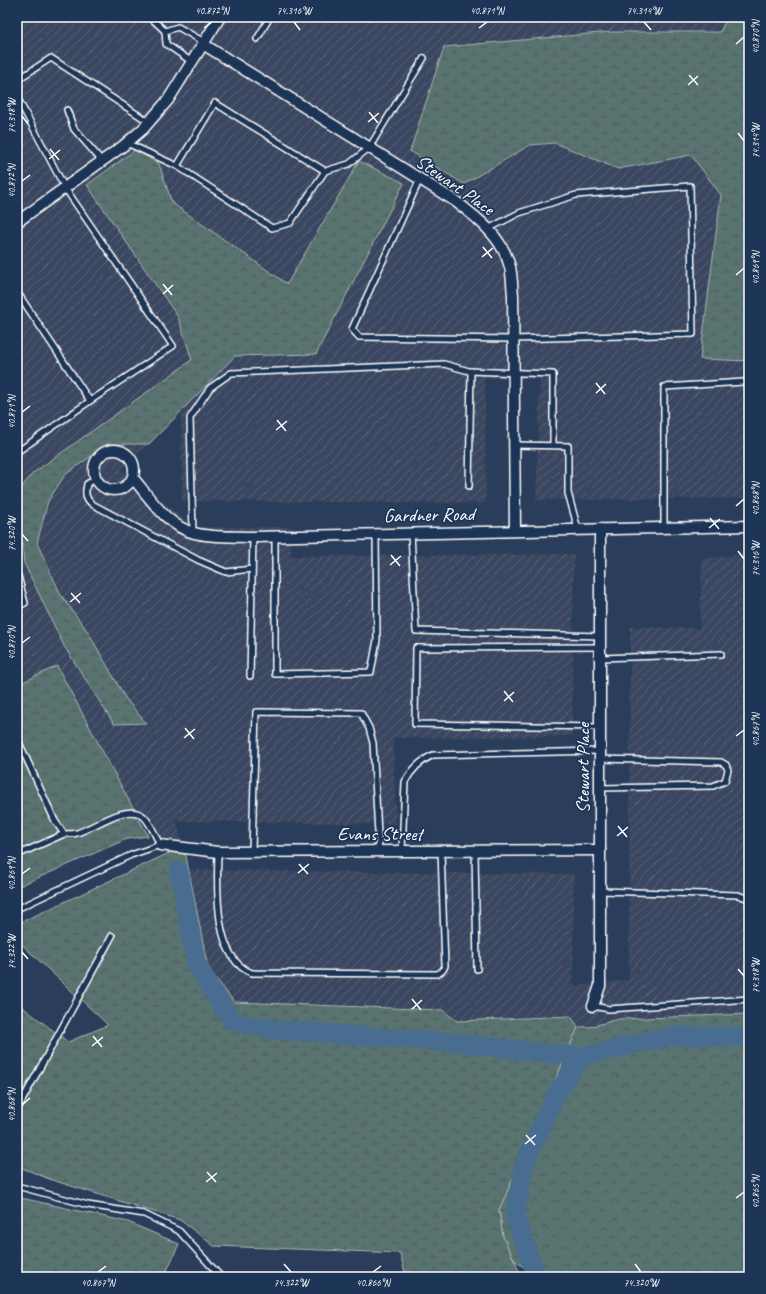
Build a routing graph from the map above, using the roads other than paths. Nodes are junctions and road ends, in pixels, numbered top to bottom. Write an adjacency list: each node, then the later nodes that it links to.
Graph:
1 (150, 17): 4 (lane)
2 (220, 17): 6 (street)
3 (270, 17): 5 (lane)
4 (165, 31): 6 (lane); 8 (lane)
5 (257, 39)
6 (204, 43): 8 (street); 14 (street, Stewart Place)
7 (424, 58): 14 (lane)
8 (192, 62): 12 (street)
9 (17, 80): 12 (lane)
10 (17, 97): 19 (lane)
11 (67, 110): 15 (lane)
12 (149, 122): 13 (street)
13 (127, 143): 15 (street); 16 (lane)
14 (369, 148): 17 (lane); 18 (street, Stewart Place)
15 (102, 161): 19 (street)
16 (177, 166): 17 (lane); 17 (lane)
17 (325, 171)
18 (420, 179): 21 (street, Stewart Place); 23 (lane)
19 (65, 188): 20 (street); 27 (lane)
20 (17, 222)
21 (488, 229): 23 (street, Stewart Place); 23 (lane)
22 (17, 292): 27 (lane)
23 (513, 339): 25 (street, Stewart Place)
24 (471, 371): 25 (lane); 33 (lane); 39 (lane)
25 (514, 372): 28 (street, Stewart Place); 29 (lane)
26 (744, 382): 35 (lane)
27 (90, 401): 30 (lane)
28 (514, 445): 29 (lane); 38 (street, Stewart Place)
29 (553, 446): 36 (lane)
30 (17, 452)
31 (133, 478): 32 (street); 32 (street); 39 (street, Gardner Road)
32 (95, 479): 44 (lane)
33 (469, 486)
34 (749, 526): 35 (street, Gardner Road)
35 (664, 528): 37 (street, Gardner Road)
36 (578, 529): 37 (street, Gardner Road); 38 (street, Gardner Road)
37 (600, 529): 47 (street, Stewart Place)
38 (515, 530): 40 (street, Gardner Road)
39 (193, 533): 42 (street, Gardner Road)
40 (411, 533): 41 (street, Gardner Road); 47 (lane)
41 (376, 534): 43 (street, Gardner Road); 43 (lane)
42 (253, 536): 43 (street, Gardner Road); 44 (lane)
43 (275, 536)
44 (252, 569): 51 (lane)
45 (17, 572): 46 (lane)
46 (17, 607)
47 (600, 636): 48 (street, Stewart Place)
48 (600, 647): 50 (street, Stewart Place); 52 (lane)
49 (721, 654): 50 (lane)
50 (600, 658): 52 (street, Stewart Place)
51 (250, 676)
52 (600, 727): 54 (street, Stewart Place)
53 (17, 738): 56 (lane)
54 (600, 755): 55 (street, Stewart Place); 55 (lane); 61 (lane)
55 (600, 788): 58 (street, Stewart Place)
56 (64, 834): 57 (lane); 65 (lane)
57 (160, 845): 64 (street, Evans Street); 68 (lane)
58 (600, 850): 63 (street, Evans Street); 66 (street, Stewart Place)
59 (252, 851): 60 (street, Evans Street); 60 (lane); 64 (street, Evans Street)
60 (379, 851): 61 (street, Evans Street)
61 (402, 851): 62 (street, Evans Street)
62 (441, 851): 63 (street, Evans Street); 64 (lane)
63 (475, 851): 70 (lane)
64 (218, 852)
65 (17, 855)
66 (600, 891): 67 (lane); 72 (street, Stewart Place)
67 (749, 899)
68 (17, 909)
69 (112, 936): 73 (lane)
70 (477, 969)
71 (749, 999): 72 (lane)
72 (594, 1006)
73 (17, 1110)
74 (17, 1186): 75 (lane)
75 (221, 1277)

